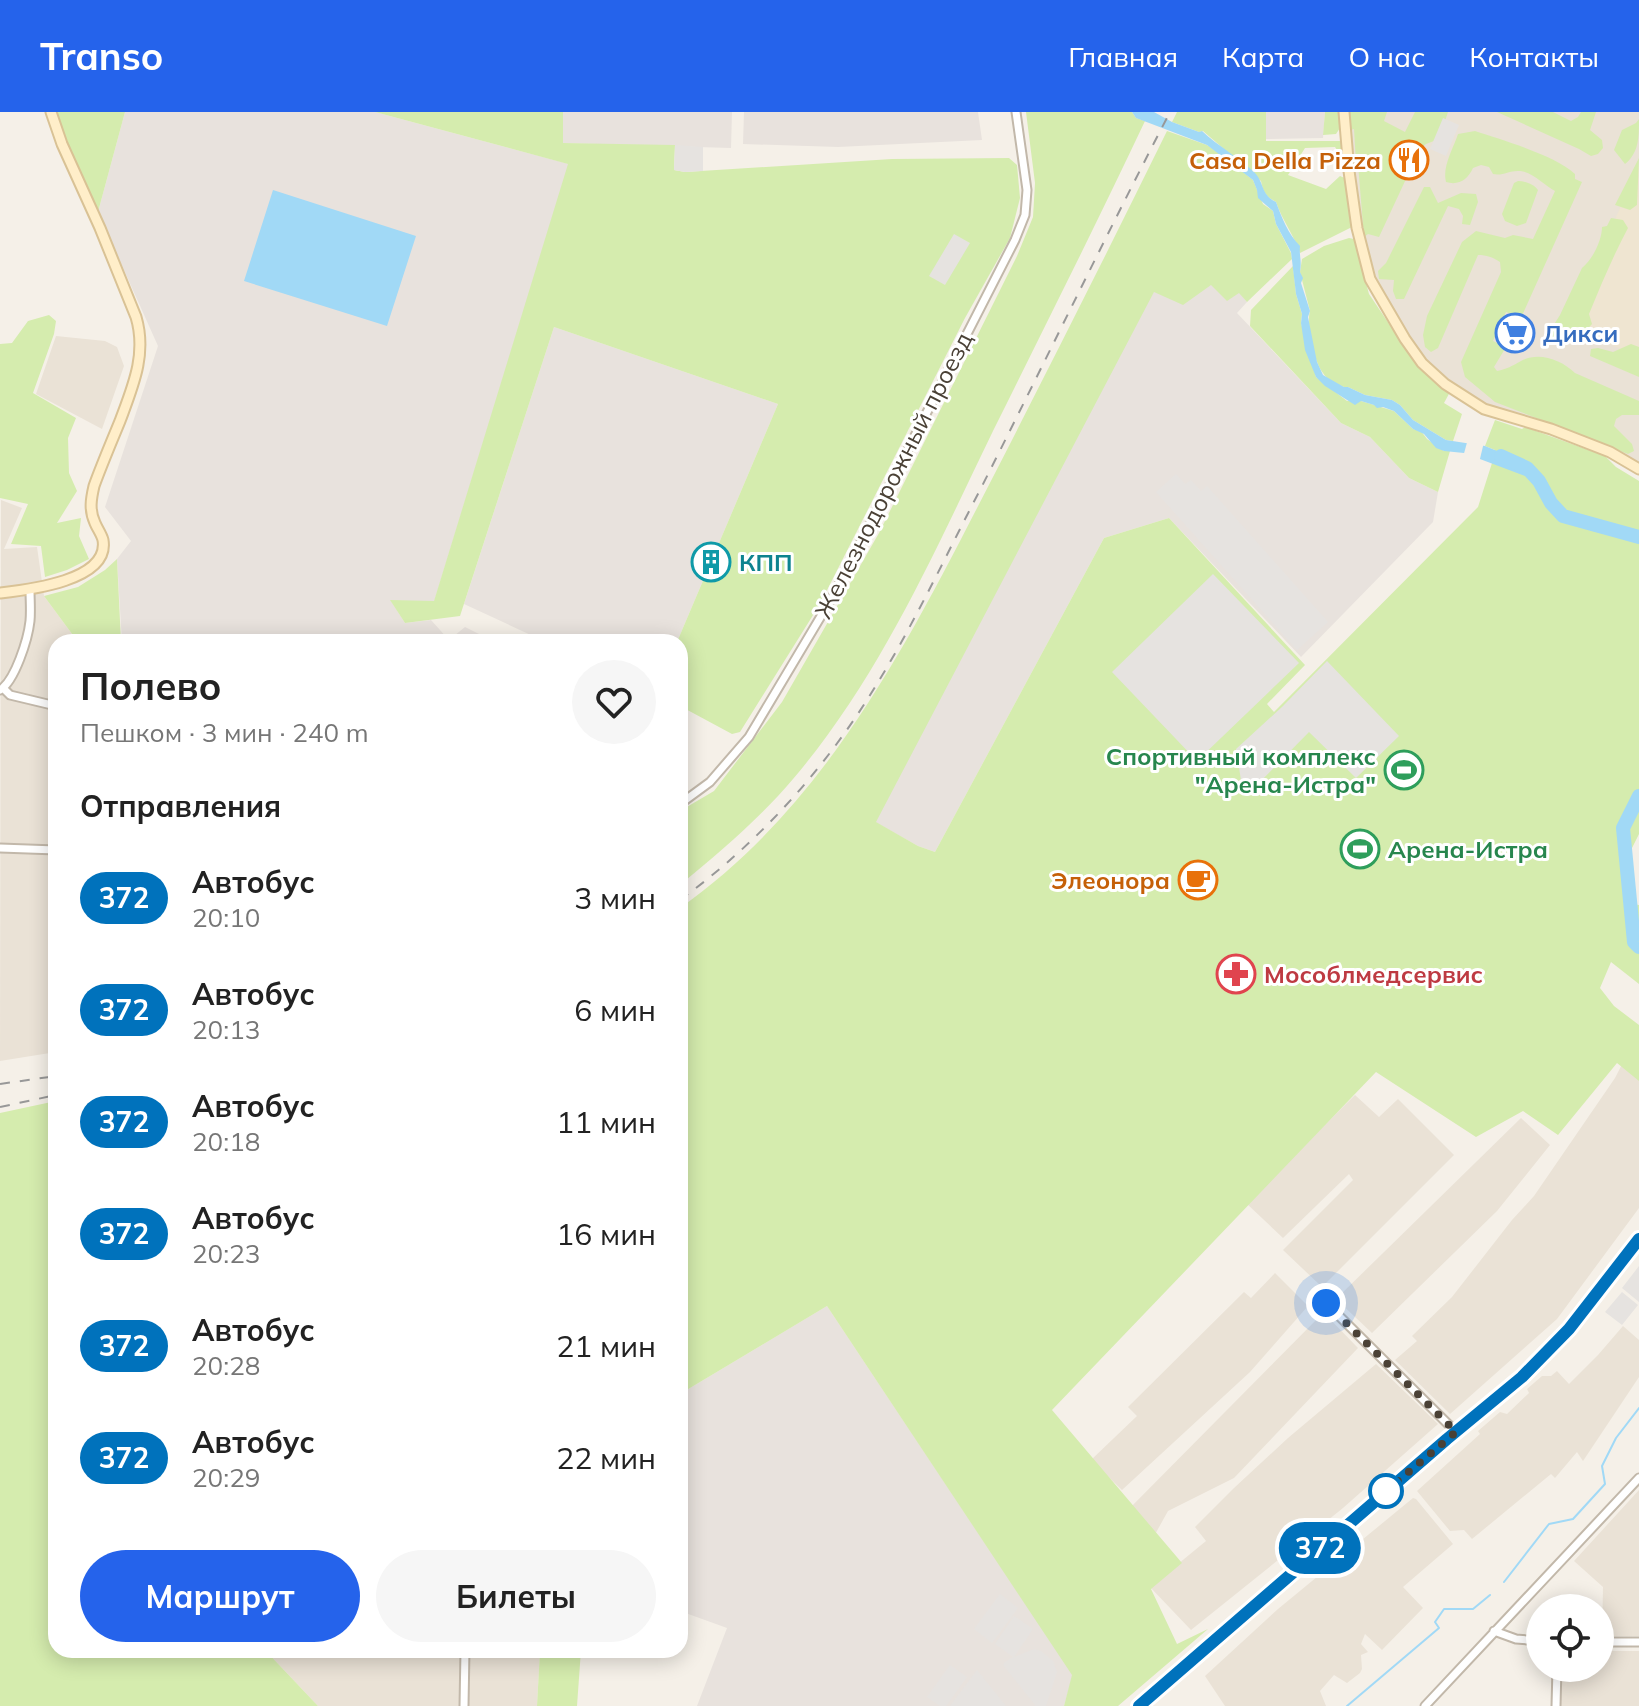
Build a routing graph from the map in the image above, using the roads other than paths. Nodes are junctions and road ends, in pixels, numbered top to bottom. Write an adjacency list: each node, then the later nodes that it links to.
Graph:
1 (51, 112): 5 (street)
2 (1016, 112): 9 (street, Железнодорожный проезд)
3 (1344, 112): 4 (street)
4 (1639, 469)
5 (30, 589): 6 (street); 7 (street)
6 (0, 593)
7 (2, 690): 8 (street)
8 (48, 704)
9 (688, 798)
10 (0, 848): 11 (street)
11 (48, 850)
12 (1639, 1239): 14 (main road)
13 (1324, 1296): 14 (street)
14 (1456, 1432): 23 (main road)
15 (1639, 1478): 16 (street)
16 (1494, 1631): 17 (street); 24 (street)
17 (1526, 1640)
18 (1614, 1642): 19 (street)
19 (1639, 1642)
20 (465, 1658): 22 (street)
21 (1557, 1682): 25 (street)
22 (464, 1706)
23 (1139, 1706)
24 (1425, 1706)
25 (1556, 1706)

